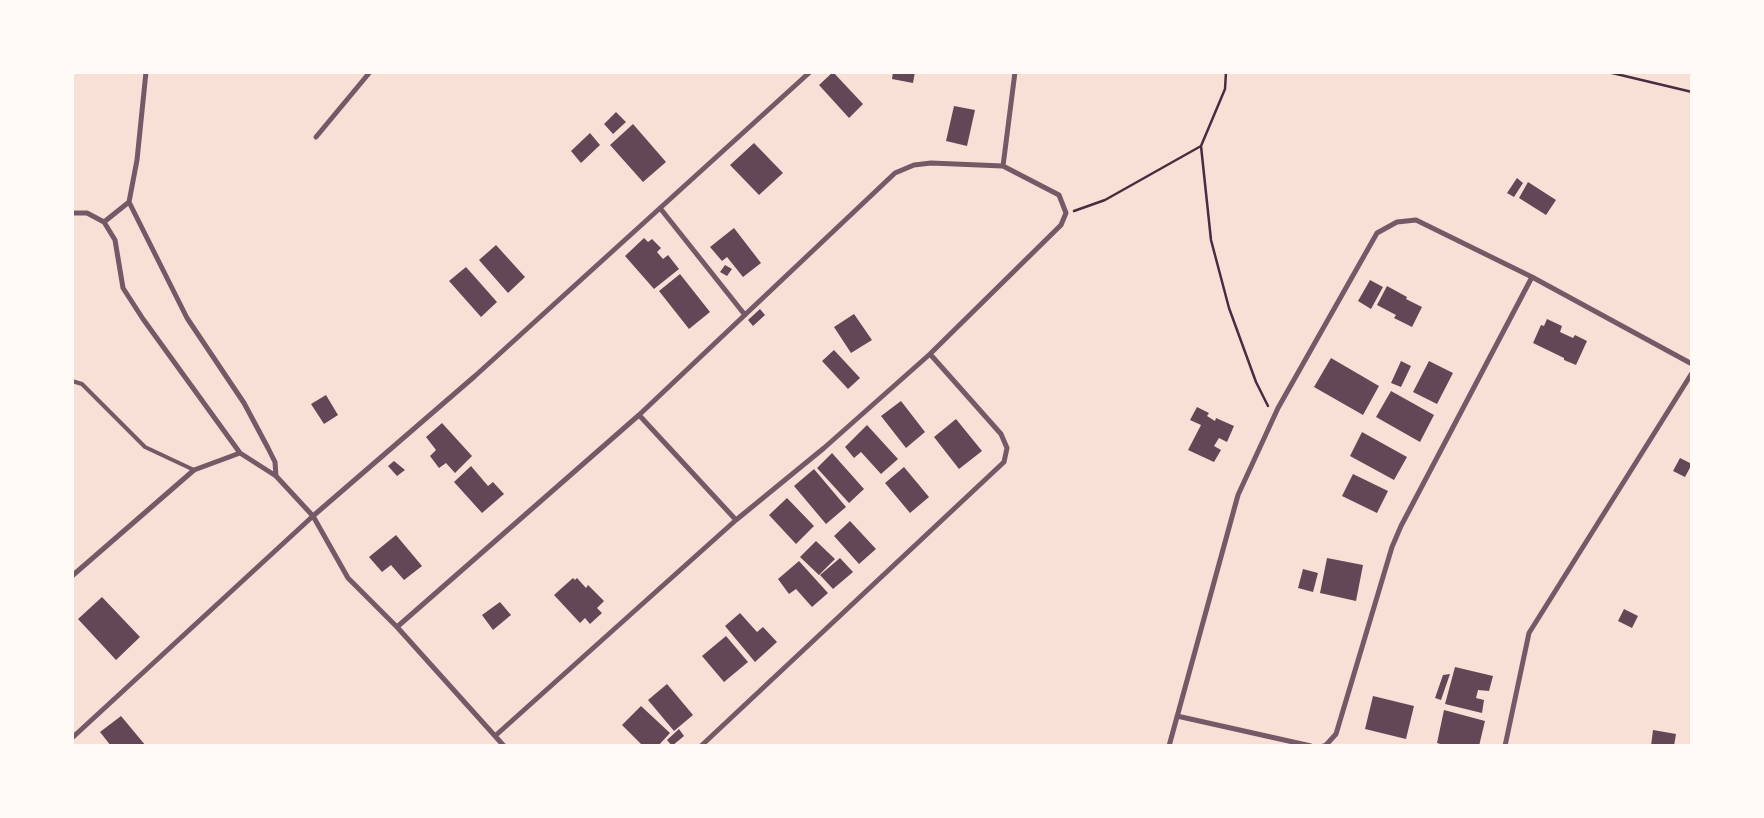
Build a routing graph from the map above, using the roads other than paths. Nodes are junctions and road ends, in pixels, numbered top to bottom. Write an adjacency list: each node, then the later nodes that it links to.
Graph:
1 (146, 72): 7 (street)
2 (370, 72): 5 (street)
3 (810, 72): 8 (street)
4 (1015, 72): 6 (street)
5 (316, 137)
6 (1003, 166): 12 (street); 13 (street)
7 (129, 202): 10 (street); 20 (street)
8 (660, 208): 12 (street); 21 (street)
9 (72, 213): 10 (street)
10 (104, 222): 18 (street)
11 (1532, 277): 14 (street); 25 (street); 32 (street)
12 (744, 315): 17 (street)
13 (930, 354): 22 (street); 29 (street)
14 (1692, 364)
15 (1692, 372): 33 (street)
16 (72, 380): 19 (lane)
17 (639, 415): 22 (street); 24 (street)
18 (240, 453): 19 (street); 20 (street)
19 (194, 470): 23 (street)
20 (276, 476): 21 (street)
21 (313, 516): 24 (street); 27 (street)
22 (736, 520): 26 (street)
23 (72, 576)
24 (397, 627): 26 (street)
25 (1177, 716): 30 (street); 31 (street)
26 (496, 736): 28 (street)
27 (72, 738)
28 (504, 746)
29 (701, 746)
30 (1169, 746)
31 (1311, 746)
32 (1323, 746)
33 (1505, 746)

